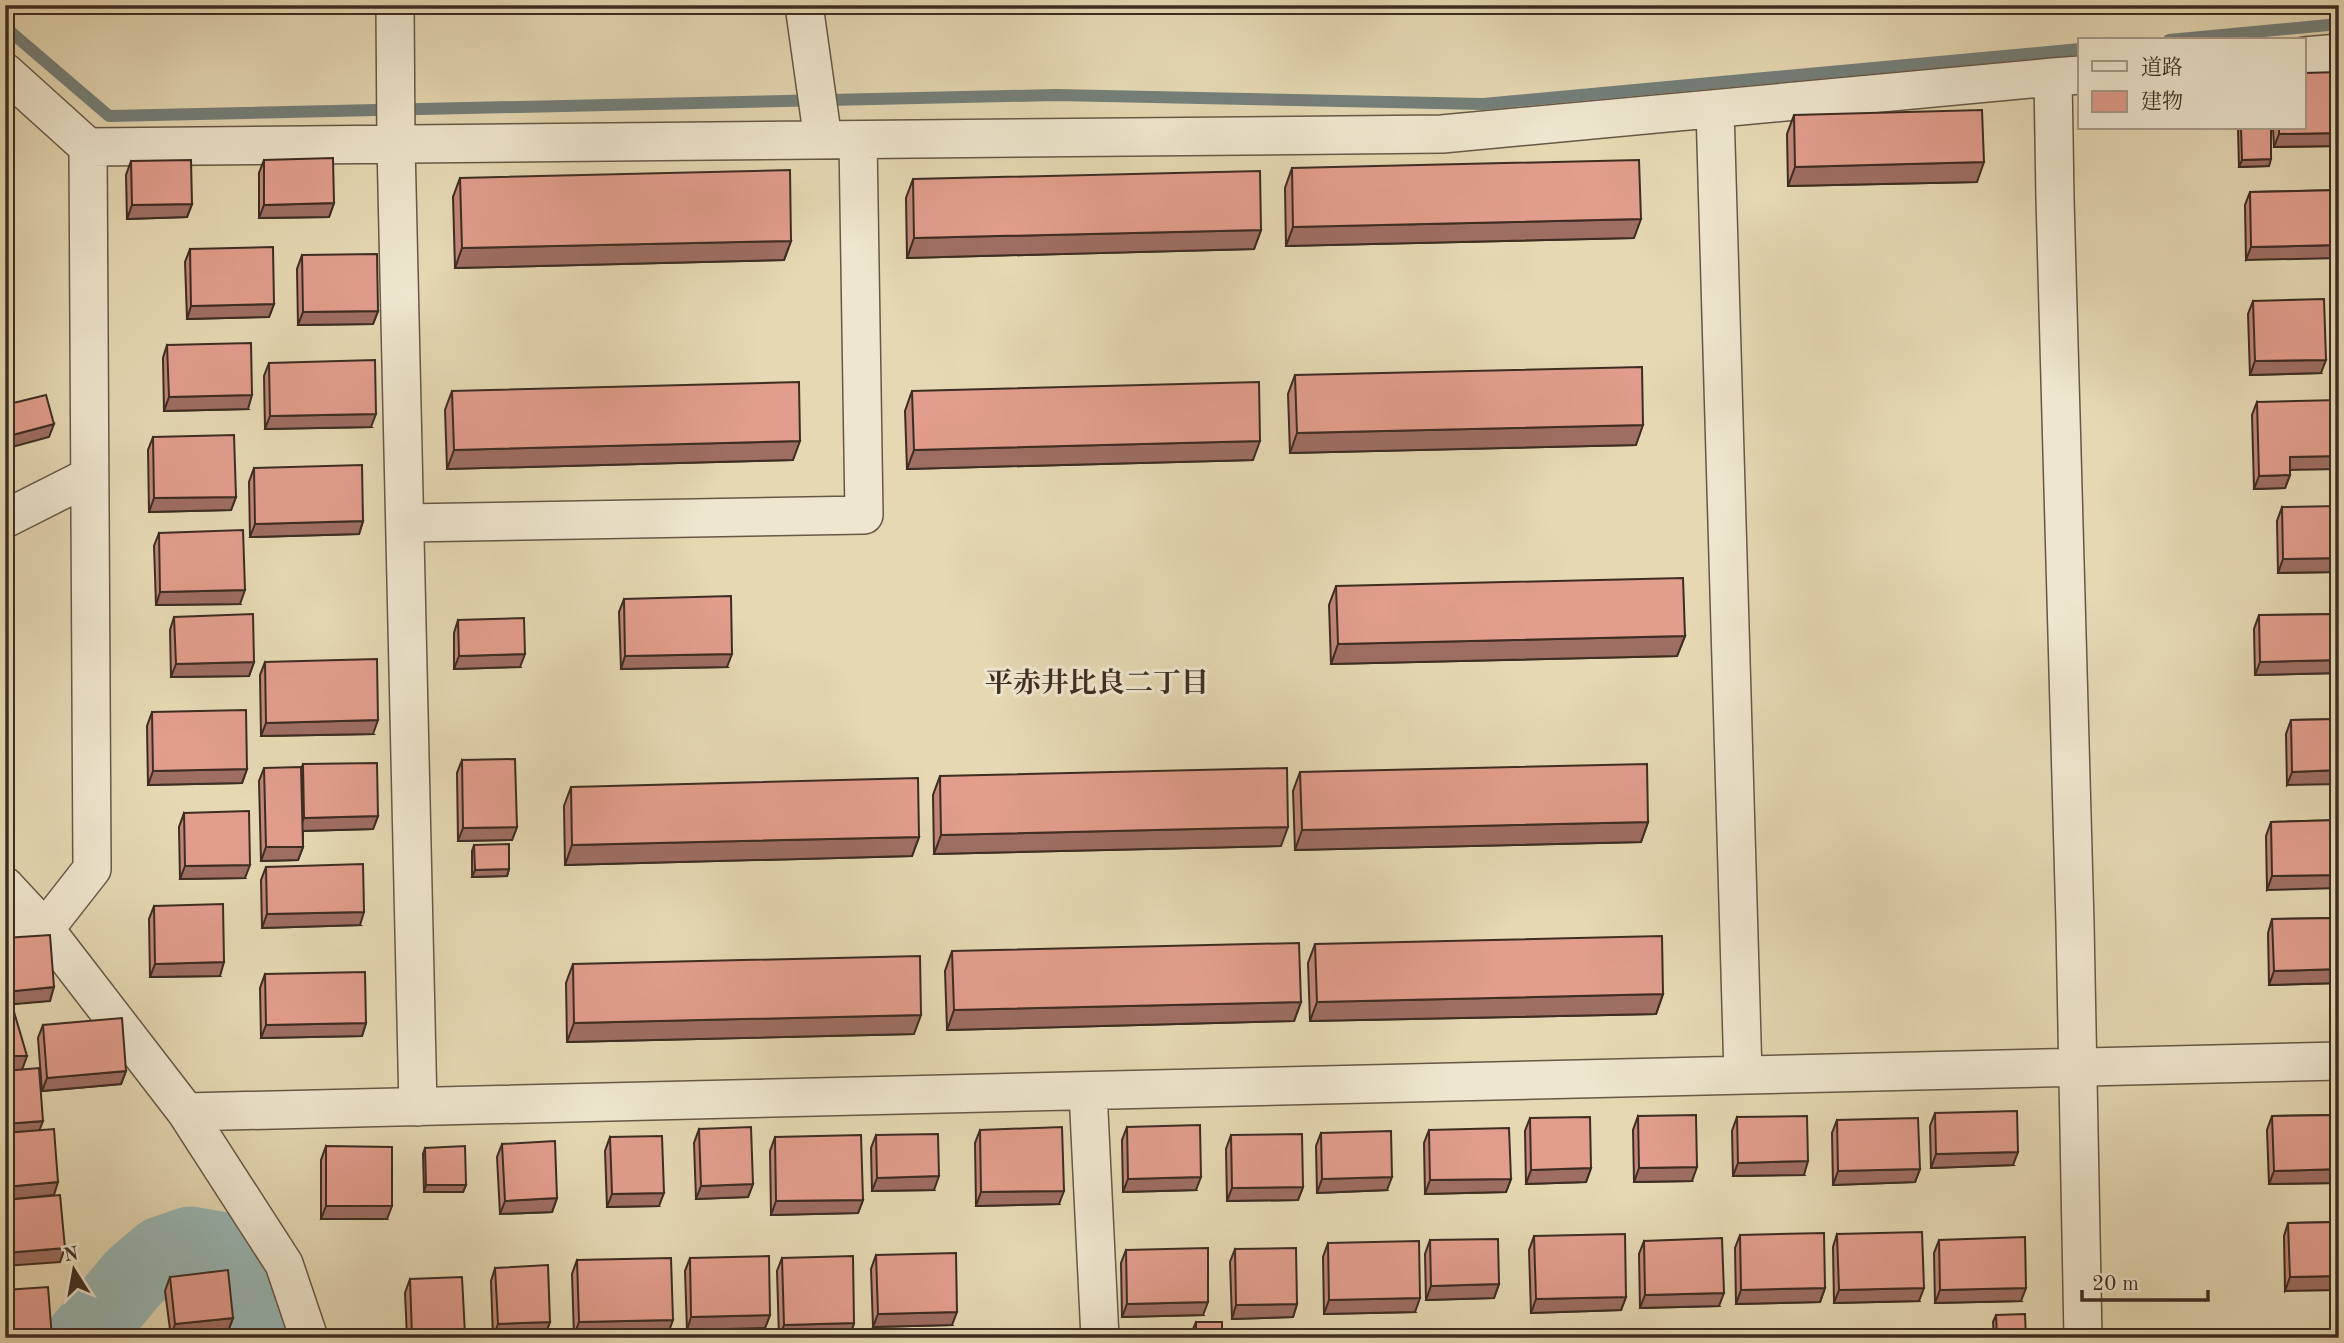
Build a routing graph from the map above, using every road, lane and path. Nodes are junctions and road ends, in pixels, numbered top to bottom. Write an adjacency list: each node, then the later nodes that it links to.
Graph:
1 (396, 5): 9 (street)
2 (804, 5): 8 (street)
3 (2339, 54): 4 (street)
4 (2306, 56)
5 (5, 72): 10 (street)
6 (2066, 76): 7 (street); 18 (street)
7 (1714, 109): 8 (street); 19 (street)
8 (829, 119): 9 (street); 13 (street)
9 (396, 120): 10 (street); 13 (street)
10 (88, 147): 11 (street)
11 (88, 477): 12 (street); 16 (street)
12 (5, 519)
13 (405, 523): 21 (street)
14 (5, 886): 16 (street)
15 (5, 929): 16 (street)
16 (45, 929): 22 (street)
17 (2339, 1061): 18 (street)
18 (2078, 1068): 19 (street); 25 (street)
19 (1743, 1075): 20 (street)
20 (1087, 1091): 21 (street); 24 (street)
21 (418, 1107): 22 (street)
22 (186, 1112): 23 (street)
23 (309, 1338)
24 (1100, 1338)
25 (2083, 1338)

